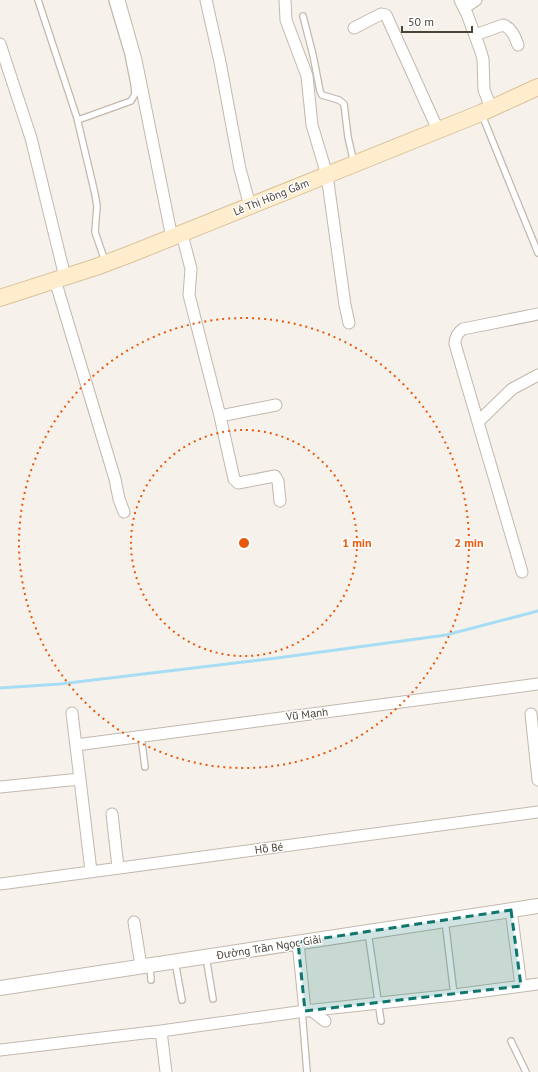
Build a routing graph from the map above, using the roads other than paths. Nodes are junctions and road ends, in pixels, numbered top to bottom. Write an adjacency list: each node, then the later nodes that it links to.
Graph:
1 (38, 0): 15 (lane)
2 (112, 0): 15 (lane)
3 (119, 0): 20 (street)
4 (206, 0): 19 (street)
5 (285, 0): 18 (street)
6 (476, 0): 7 (street)
7 (462, 4): 10 (street)
8 (303, 16): 17 (lane)
9 (354, 28): 16 (street)
10 (475, 35): 12 (street); 14 (street)
11 (0, 44): 23 (street)
12 (518, 45)
13 (538, 87): 14 (main road, Lê Thị Hồng Gấm)
14 (486, 110): 16 (main road, Lê Thị Hồng Gấm); 21 (lane)
15 (78, 120): 22 (lane)
16 (438, 130): 17 (main road, Lê Thị Hồng Gấm)
17 (354, 164): 18 (main road, Lê Thị Hồng Gấm)
18 (327, 175): 19 (main road, Lê Thị Hồng Gấm); 26 (street)
19 (250, 206): 20 (main road, Lê Thị Hồng Gấm)
20 (177, 236): 22 (main road, Lê Thị Hồng Gấm); 29 (street)
21 (538, 253)
22 (106, 263): 23 (main road, Lê Thị Hồng Gấm)
23 (60, 278): 24 (main road, Lê Thị Hồng Gấm); 32 (street)
24 (0, 298)
25 (538, 314): 30 (street)
26 (349, 323)
27 (538, 375): 30 (street)
28 (276, 405): 29 (street)
29 (220, 416): 31 (street)
30 (478, 421): 33 (street)
31 (280, 501)
32 (124, 512)
33 (522, 572)
34 (538, 684): 37 (street, Vũ Mạnh)
35 (72, 713): 38 (street)
36 (531, 714): 41 (street)
37 (141, 736): 38 (street, Vũ Mạnh); 39 (lane)
38 (76, 744): 40 (street)
39 (145, 767)
40 (80, 779): 42 (street); 46 (street)
41 (538, 780)
42 (0, 787)
43 (538, 812): 45 (street, Hồ Bé)
44 (112, 814): 45 (street)
45 (118, 868): 46 (street, Hồ Bé)
46 (91, 871): 47 (street, Hồ Bé)
47 (0, 884)
48 (538, 906): 49 (street, Đường Trần Ngọc Giải)
49 (511, 910): 50 (street, Đường Trần Ngọc Giải); 59 (street)
50 (444, 920): 52 (street, Đường Trần Ngọc Giải); 61 (lane)
51 (134, 922): 56 (street)
52 (368, 932): 53 (street, Đường Trần Ngọc Giải); 64 (lane)
53 (298, 942): 54 (street, Đường Trần Ngọc Giải); 65 (street)
54 (206, 957): 55 (street, Đường Trần Ngọc Giải); 62 (lane)
55 (175, 961): 56 (street, Đường Trần Ngọc Giải); 63 (lane)
56 (145, 965): 57 (lane); 60 (street, Đường Trần Ngọc Giải)
57 (151, 980)
58 (538, 984): 59 (street)
59 (521, 986): 61 (street)
60 (0, 988)
61 (454, 994): 64 (street)
62 (213, 999)
63 (182, 1000)
64 (378, 1003): 65 (street); 67 (lane)
65 (306, 1011): 66 (street); 68 (street); 72 (lane)
66 (325, 1021)
67 (381, 1021)
68 (161, 1031): 70 (street); 71 (street)
69 (511, 1041): 73 (lane)
70 (0, 1050)
71 (166, 1072)
72 (307, 1072)
73 (526, 1072)

